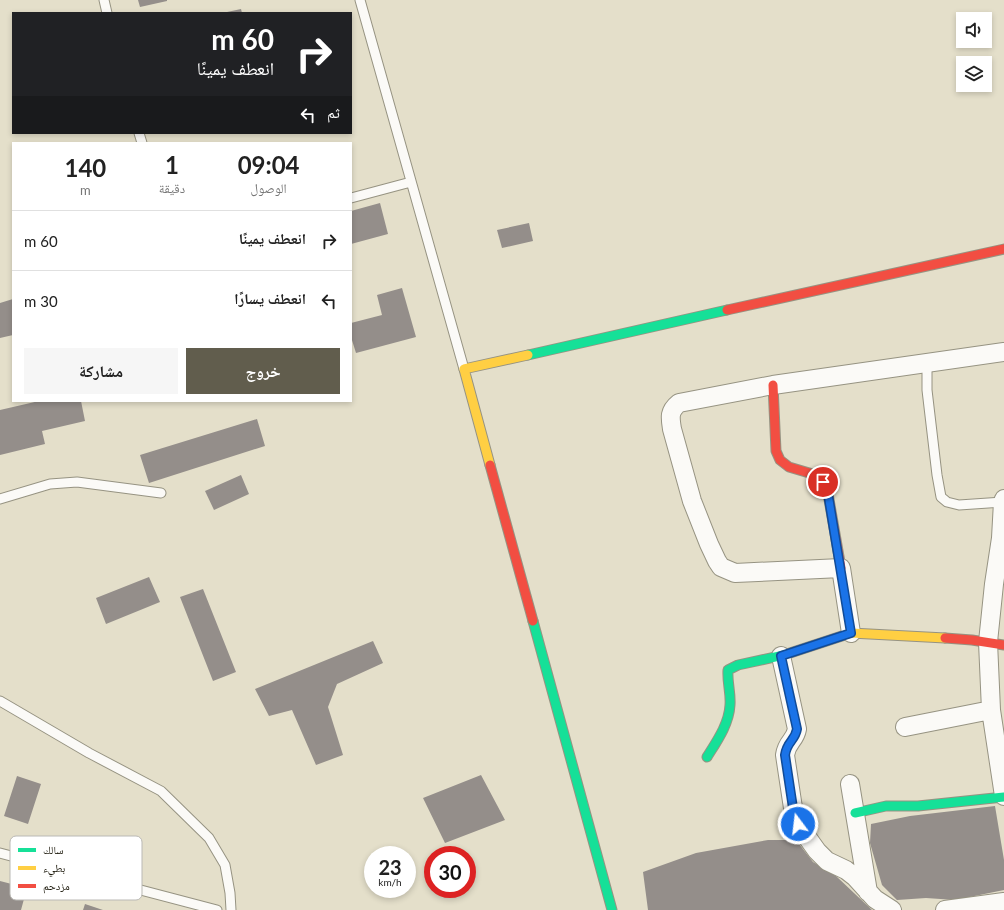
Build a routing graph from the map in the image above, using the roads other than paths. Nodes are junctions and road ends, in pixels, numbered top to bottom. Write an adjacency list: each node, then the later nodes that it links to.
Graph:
1 (104, 0): 3 (lane)
2 (360, 0): 4 (lane)
3 (107, 12)
4 (411, 182): 5 (lane); 9 (lane)
5 (352, 198)
6 (1004, 249): 9 (street)
7 (1004, 352): 8 (street)
8 (927, 363): 10 (street); 13 (lane)
9 (464, 369): 32 (street)
10 (773, 385): 14 (street); 14 (street)
11 (161, 493): 12 (lane)
12 (0, 499)
13 (1003, 500): 16 (street)
14 (840, 568): 15 (street)
15 (851, 633): 16 (street); 17 (street)
16 (996, 644): 19 (street)
17 (781, 656): 21 (street); 28 (street)
18 (0, 701): 31 (lane)
19 (991, 710): 20 (street); 23 (street)
20 (905, 727)
21 (707, 757)
22 (850, 784): 24 (street)
23 (1004, 791): 24 (street)
24 (855, 813): 28 (street)
25 (0, 853): 26 (lane)
26 (10, 856)
27 (142, 890): 30 (lane)
28 (868, 892): 33 (street)
29 (1004, 902): 34 (street)
30 (217, 910)
31 (231, 910)
32 (612, 910)
33 (892, 910)
34 (945, 910)

